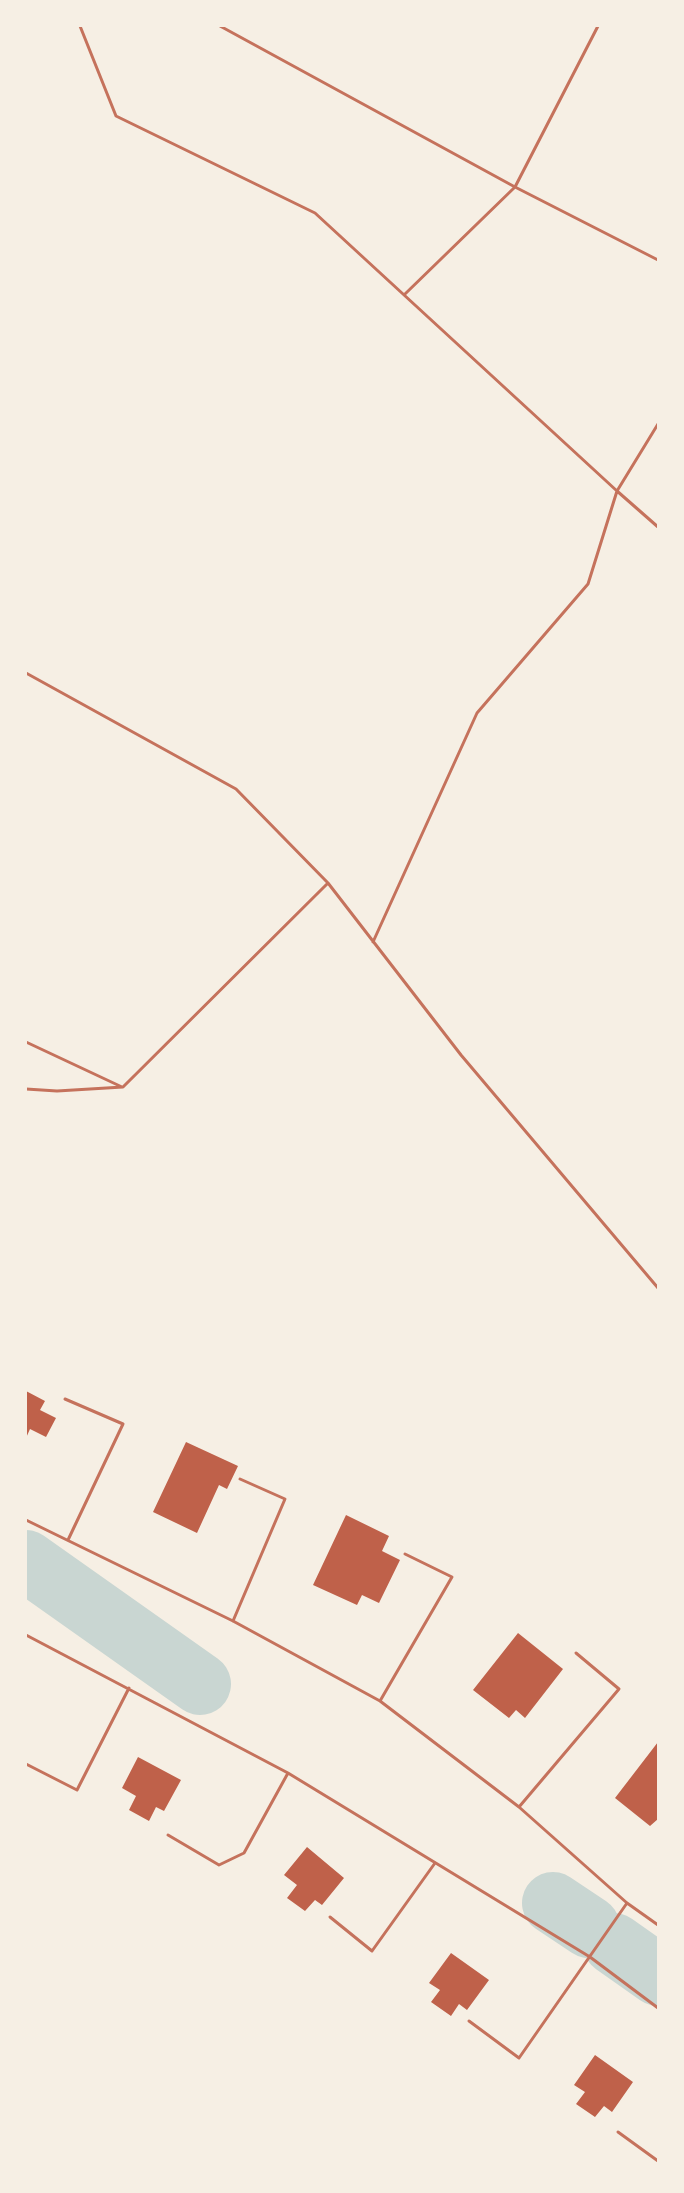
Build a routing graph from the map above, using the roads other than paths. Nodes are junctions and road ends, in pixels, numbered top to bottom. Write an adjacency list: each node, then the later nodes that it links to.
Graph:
1 (80, 26): 6 (lane)
2 (220, 26): 4 (lane)
3 (598, 26): 4 (lane)
4 (515, 187): 5 (lane); 6 (lane)
5 (658, 260)
6 (404, 294): 8 (lane)
7 (658, 424): 8 (lane)
8 (617, 491): 9 (lane); 12 (lane)
9 (658, 527)
10 (26, 673): 11 (lane)
11 (328, 883): 12 (lane); 14 (lane)
12 (374, 942): 16 (lane)
13 (26, 1042): 14 (lane)
14 (123, 1087): 15 (lane)
15 (26, 1089)
16 (658, 1288)
17 (65, 1399): 20 (lane)
18 (240, 1479): 22 (lane)
19 (26, 1520): 20 (lane)
20 (68, 1540): 22 (lane)
21 (405, 1554): 26 (lane)
22 (233, 1621): 26 (lane)
23 (26, 1635): 25 (lane)
24 (576, 1653): 29 (lane)
25 (129, 1688): 27 (lane); 28 (lane)
26 (380, 1701): 29 (lane)
27 (26, 1764)
28 (288, 1773): 30 (lane); 31 (lane)
29 (519, 1807): 32 (lane)
30 (168, 1835)
31 (435, 1863): 33 (lane); 35 (lane)
32 (627, 1903): 34 (lane); 35 (lane)
33 (330, 1916)
34 (658, 1925)
35 (590, 1957): 36 (lane); 37 (lane)
36 (658, 2008)
37 (469, 2021)
38 (618, 2132): 39 (lane)
39 (658, 2161)

